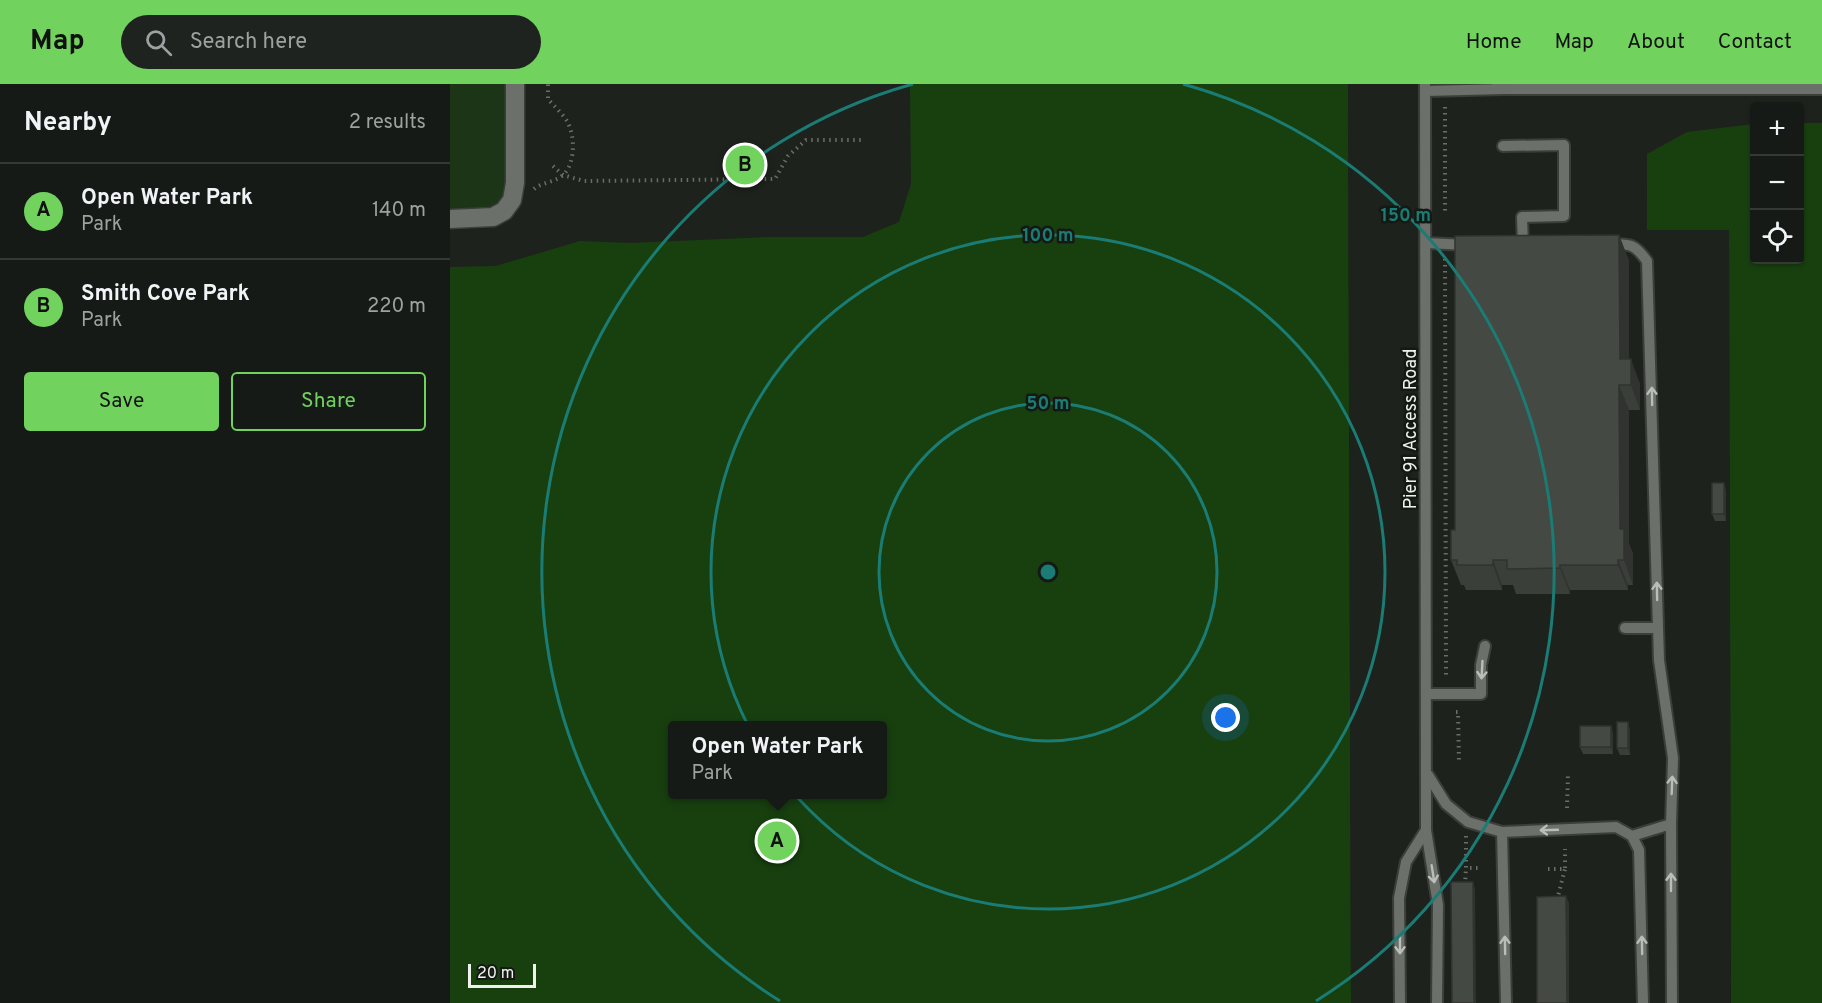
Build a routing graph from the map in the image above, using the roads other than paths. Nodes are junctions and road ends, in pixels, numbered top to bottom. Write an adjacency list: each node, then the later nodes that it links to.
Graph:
1 (514, 84): 6 (street)
2 (1425, 87): 3 (lane); 7 (lane, Pier 91 Access Road)
3 (1500, 87): 4 (lane)
4 (1822, 89)
5 (1503, 146): 10 (lane)
6 (450, 219)
7 (1426, 243): 9 (lane); 14 (lane, Pier 91 Access Road)
8 (1600, 244): 12 (lane, one-way to 8)
9 (1479, 245)
10 (1523, 245)
11 (1625, 628): 12 (lane)
12 (1658, 628): 16 (lane, one-way to 12)
13 (1485, 646): 14 (lane, one-way to 14)
14 (1427, 694): 15 (lane, Pier 91 Access Road)
15 (1427, 774): 17 (lane, Pier 91 Access Road); 18 (lane)
16 (1671, 824): 19 (lane); 24 (lane, one-way to 16)
17 (1426, 830): 20 (lane, one-way to 20); 21 (lane, Pier 91 Access Road, one-way to 21)
18 (1502, 832): 19 (lane, one-way to 18); 22 (lane, one-way to 18)
19 (1632, 836): 23 (lane, one-way to 19)
20 (1400, 1003)
21 (1437, 1003)
22 (1506, 1003)
23 (1643, 1003)
24 (1672, 1003)

